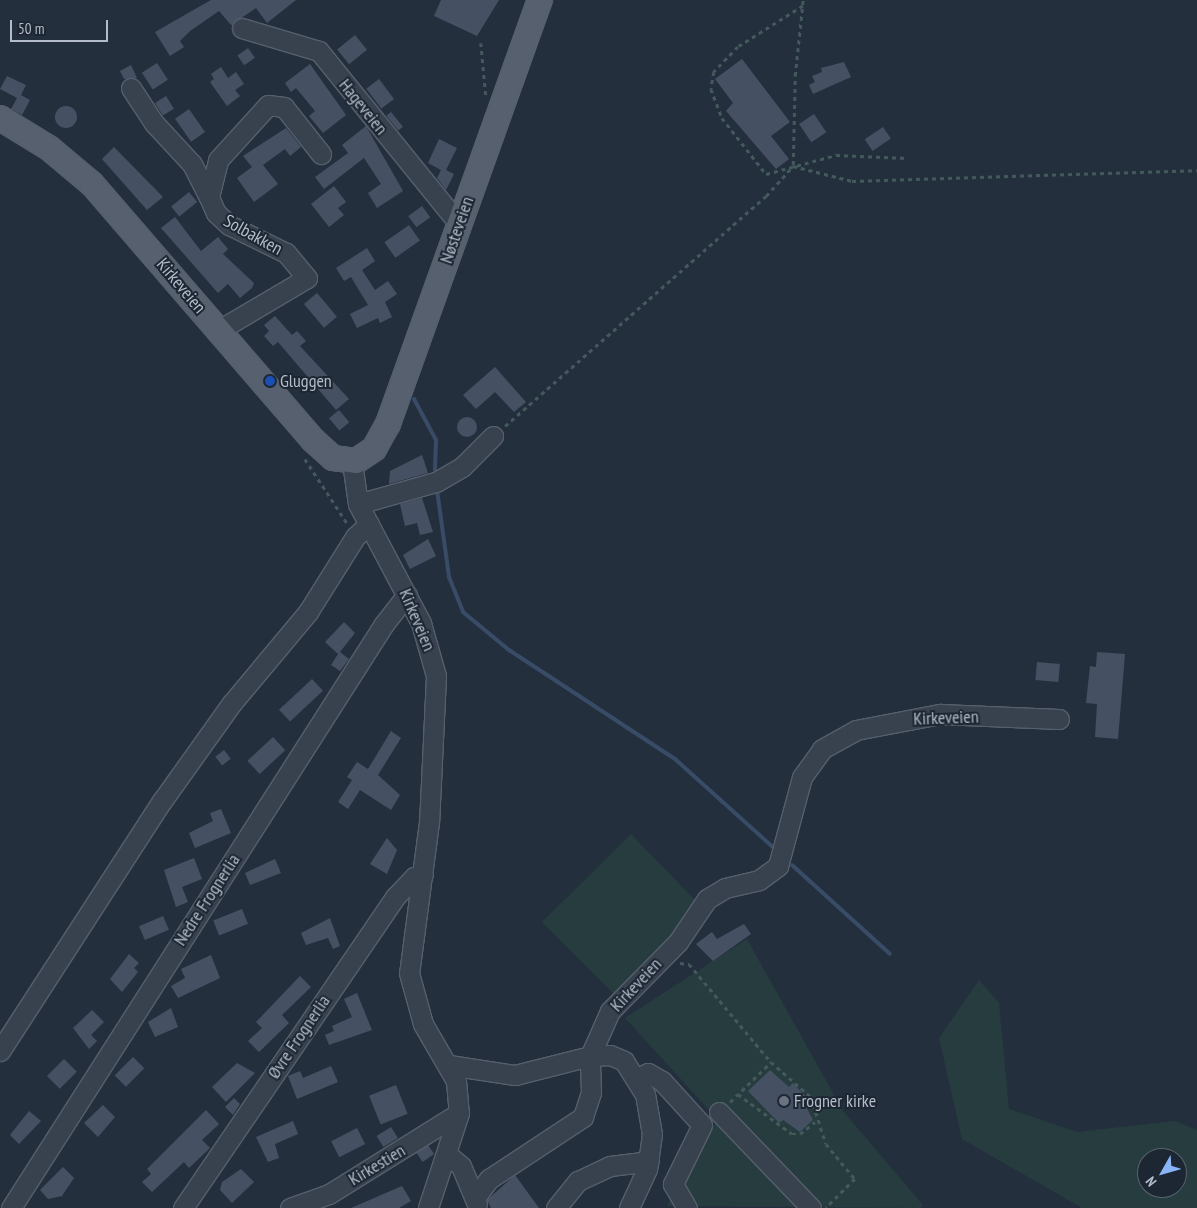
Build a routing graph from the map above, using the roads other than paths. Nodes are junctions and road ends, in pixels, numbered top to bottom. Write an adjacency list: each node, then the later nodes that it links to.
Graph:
1 (540, 0): 7 (main road, Nøsteveien)
2 (242, 28): 7 (street, Hageveien)
3 (131, 88): 6 (street)
4 (0, 118): 8 (main road, Kirkeveien)
5 (321, 154): 6 (street, Solbakken)
6 (209, 197): 8 (street, Solbakken)
7 (459, 224): 10 (main road, Nøsteveien)
8 (219, 330): 10 (main road, Kirkeveien)
9 (493, 436): 11 (street)
10 (359, 458): 11 (street, Kirkeveien)
11 (358, 504): 12 (street, Kirkeveien)
12 (362, 530): 13 (street, Kirkeveien); 16 (street)
13 (406, 595): 15 (street, Kirkeveien); 25 (street, Nedre Frognerlia)
14 (1059, 720): 17 (street, Kirkeveien)
15 (422, 875): 18 (street, Kirkeveien); 26 (street, Øvre Frognerlia)
16 (0, 1051)
17 (590, 1056): 18 (street); 19 (street); 24 (street)
18 (449, 1065): 21 (street, Kirkeveien)
19 (638, 1078): 23 (street); 31 (street)
20 (719, 1112): 32 (street)
21 (459, 1113): 22 (street, Kirkeveien); 27 (street, Kirkestien)
22 (448, 1155): 24 (street); 28 (street, Kirkeveien)
23 (649, 1161): 29 (street); 30 (street)
24 (477, 1203)
25 (11, 1208)
26 (183, 1208)
27 (290, 1208)
28 (428, 1208)
29 (556, 1208)
30 (628, 1208)
31 (687, 1208)
32 (811, 1208)

